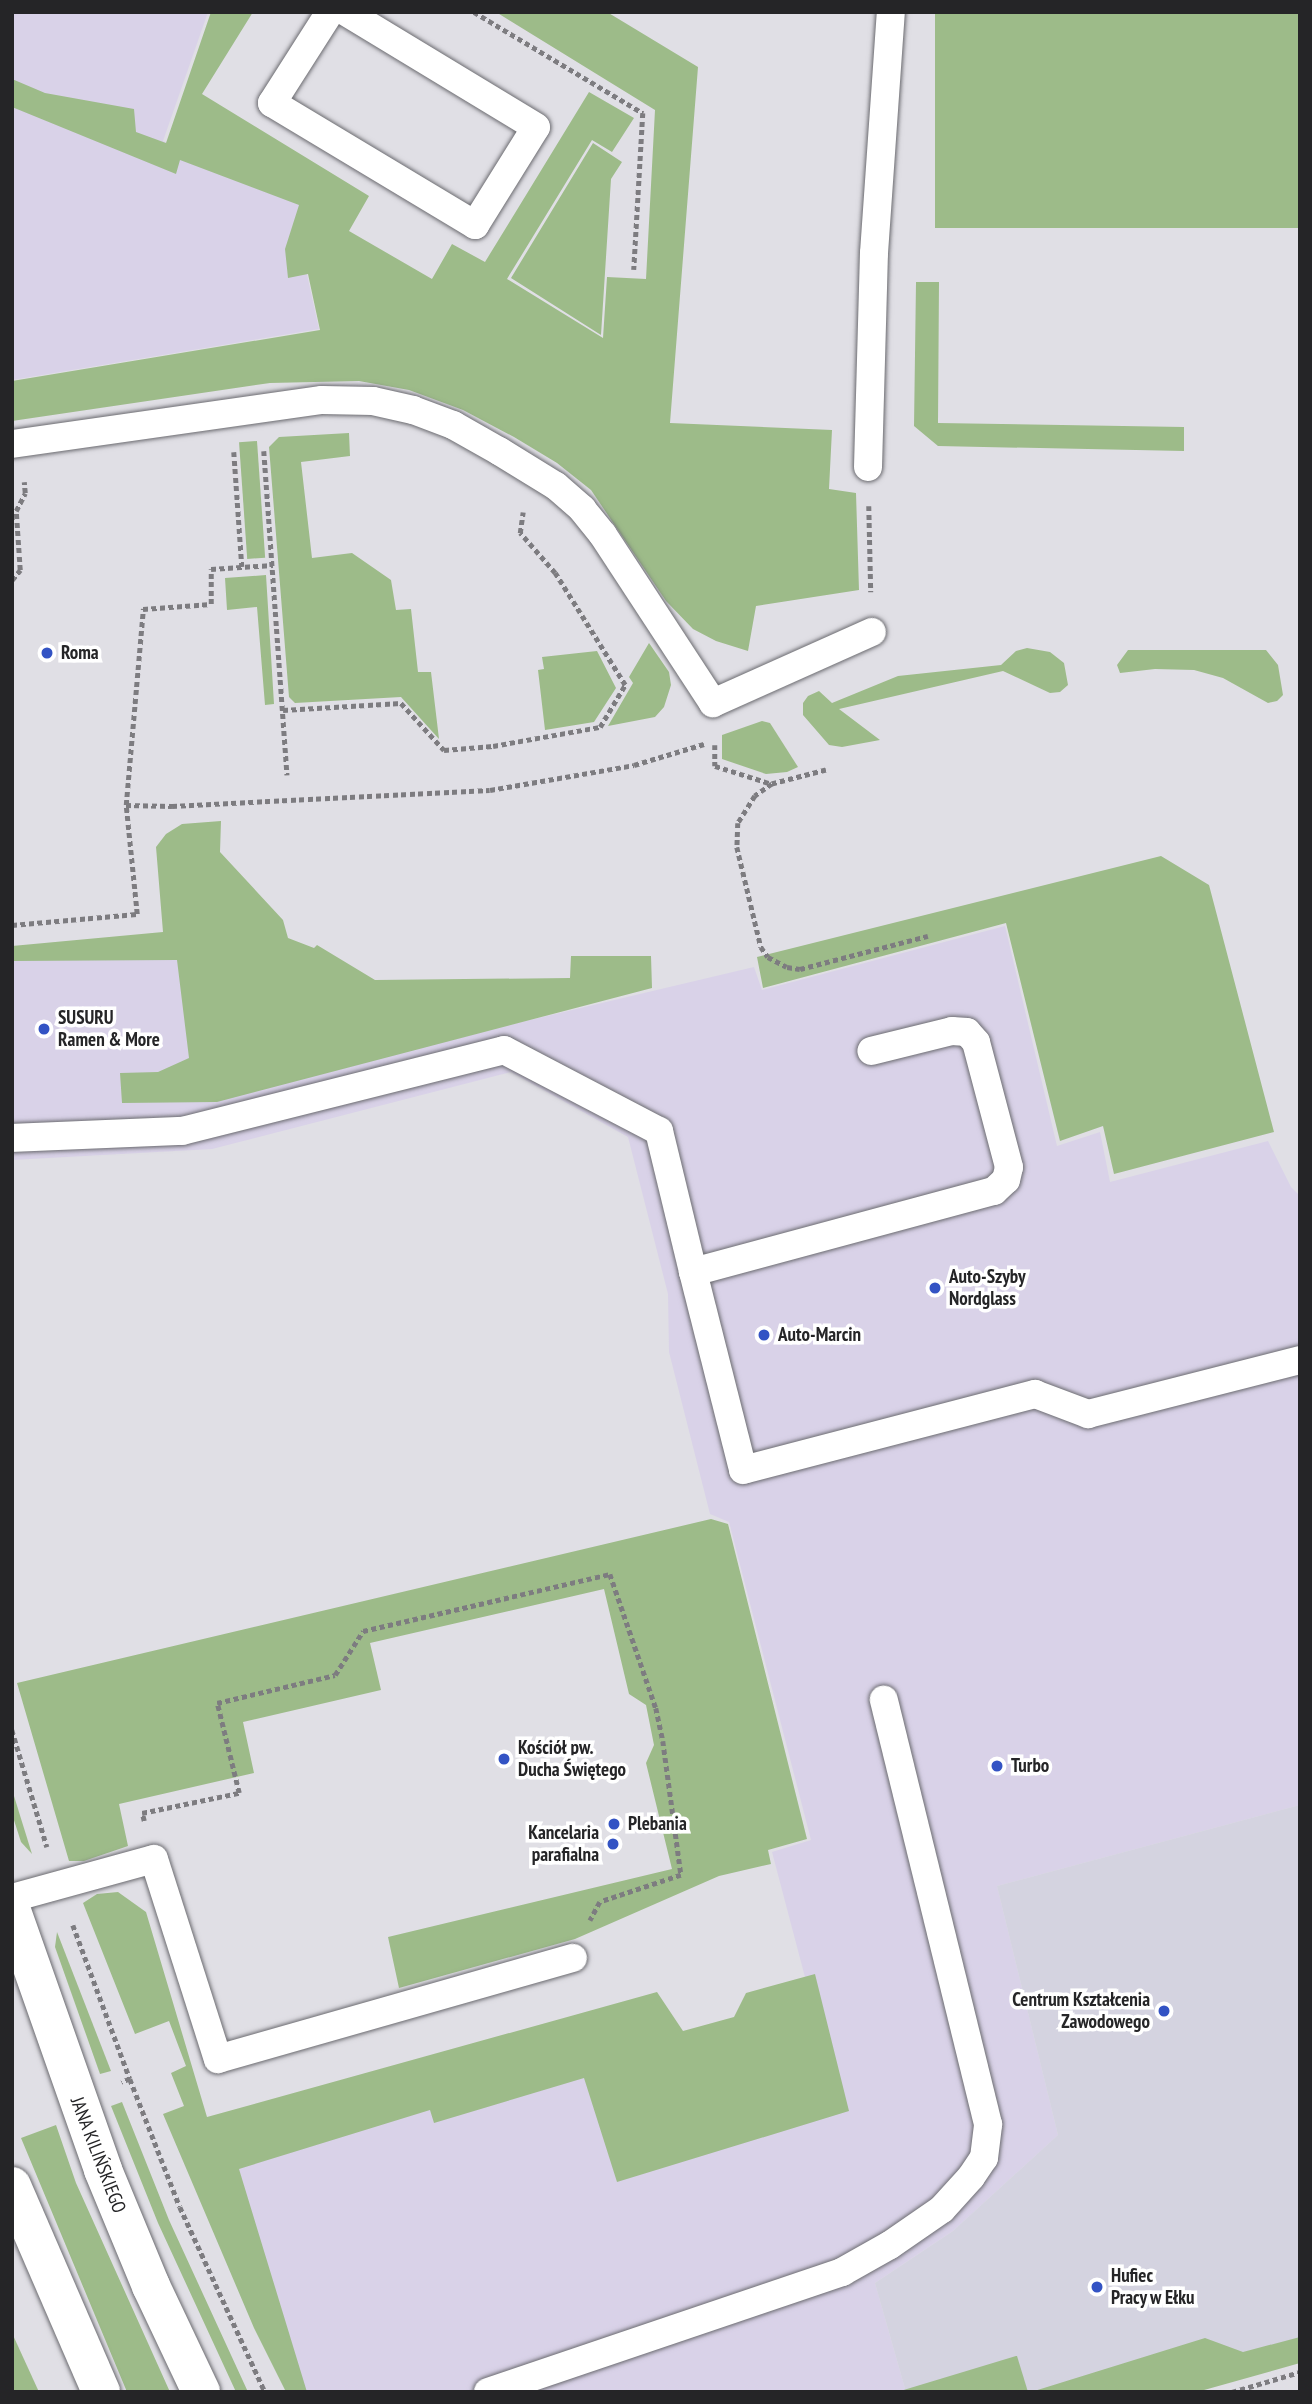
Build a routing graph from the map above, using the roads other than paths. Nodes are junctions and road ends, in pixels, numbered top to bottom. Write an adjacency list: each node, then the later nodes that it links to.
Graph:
1 (330, 12): 2 (lane)
2 (346, 12)
3 (891, 12): 5 (lane)
4 (12, 444): 6 (lane)
5 (868, 467)
6 (872, 632)
7 (871, 1051): 9 (lane)
8 (12, 1138): 9 (lane)
9 (694, 1272): 10 (lane)
10 (1300, 1360)
11 (884, 1700): 18 (lane)
12 (12, 1898): 14 (lane)
13 (12, 1911): 17 (street, JANA KILIŃSKIEGO)
14 (573, 1958)
15 (12, 2186): 16 (street)
16 (101, 2392)
17 (201, 2392)
18 (488, 2392)

